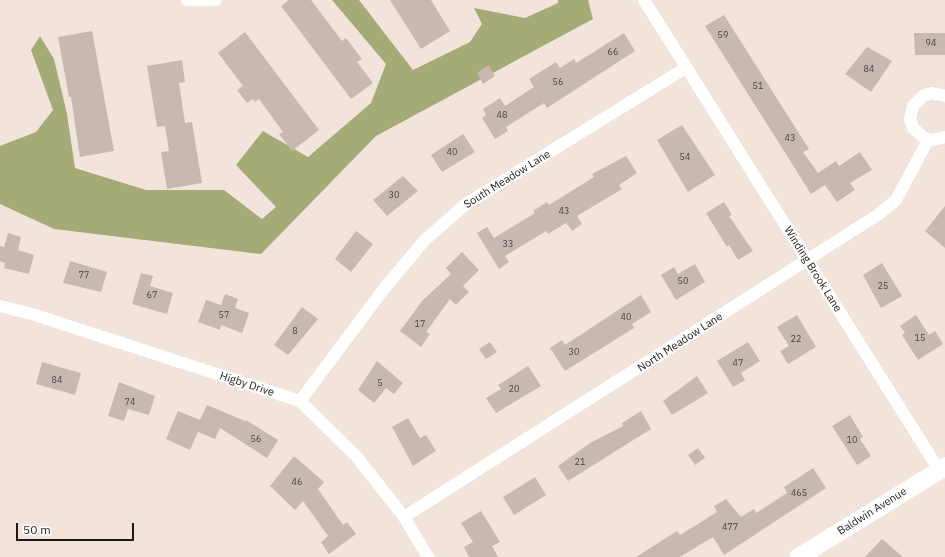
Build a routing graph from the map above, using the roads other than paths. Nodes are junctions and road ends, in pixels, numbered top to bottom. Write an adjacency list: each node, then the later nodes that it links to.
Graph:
1 (187, 0): 2 (street)
2 (216, 0)
3 (644, 0): 4 (street, Winding Brook Lane)
4 (686, 68): 8 (street, Winding Brook Lane); 10 (street, South Meadow Lane)
5 (945, 96): 7 (street)
6 (945, 137): 7 (street)
7 (928, 140): 8 (street, North Meadow Lane)
8 (808, 260): 11 (street, Winding Brook Lane); 12 (street, North Meadow Lane)
9 (0, 306): 10 (street, Higby Drive)
10 (300, 401): 12 (street, Higby Drive)
11 (942, 468): 14 (street, Baldwin Avenue)
12 (404, 518): 13 (street, Higby Drive)
13 (428, 557)
14 (799, 557)

